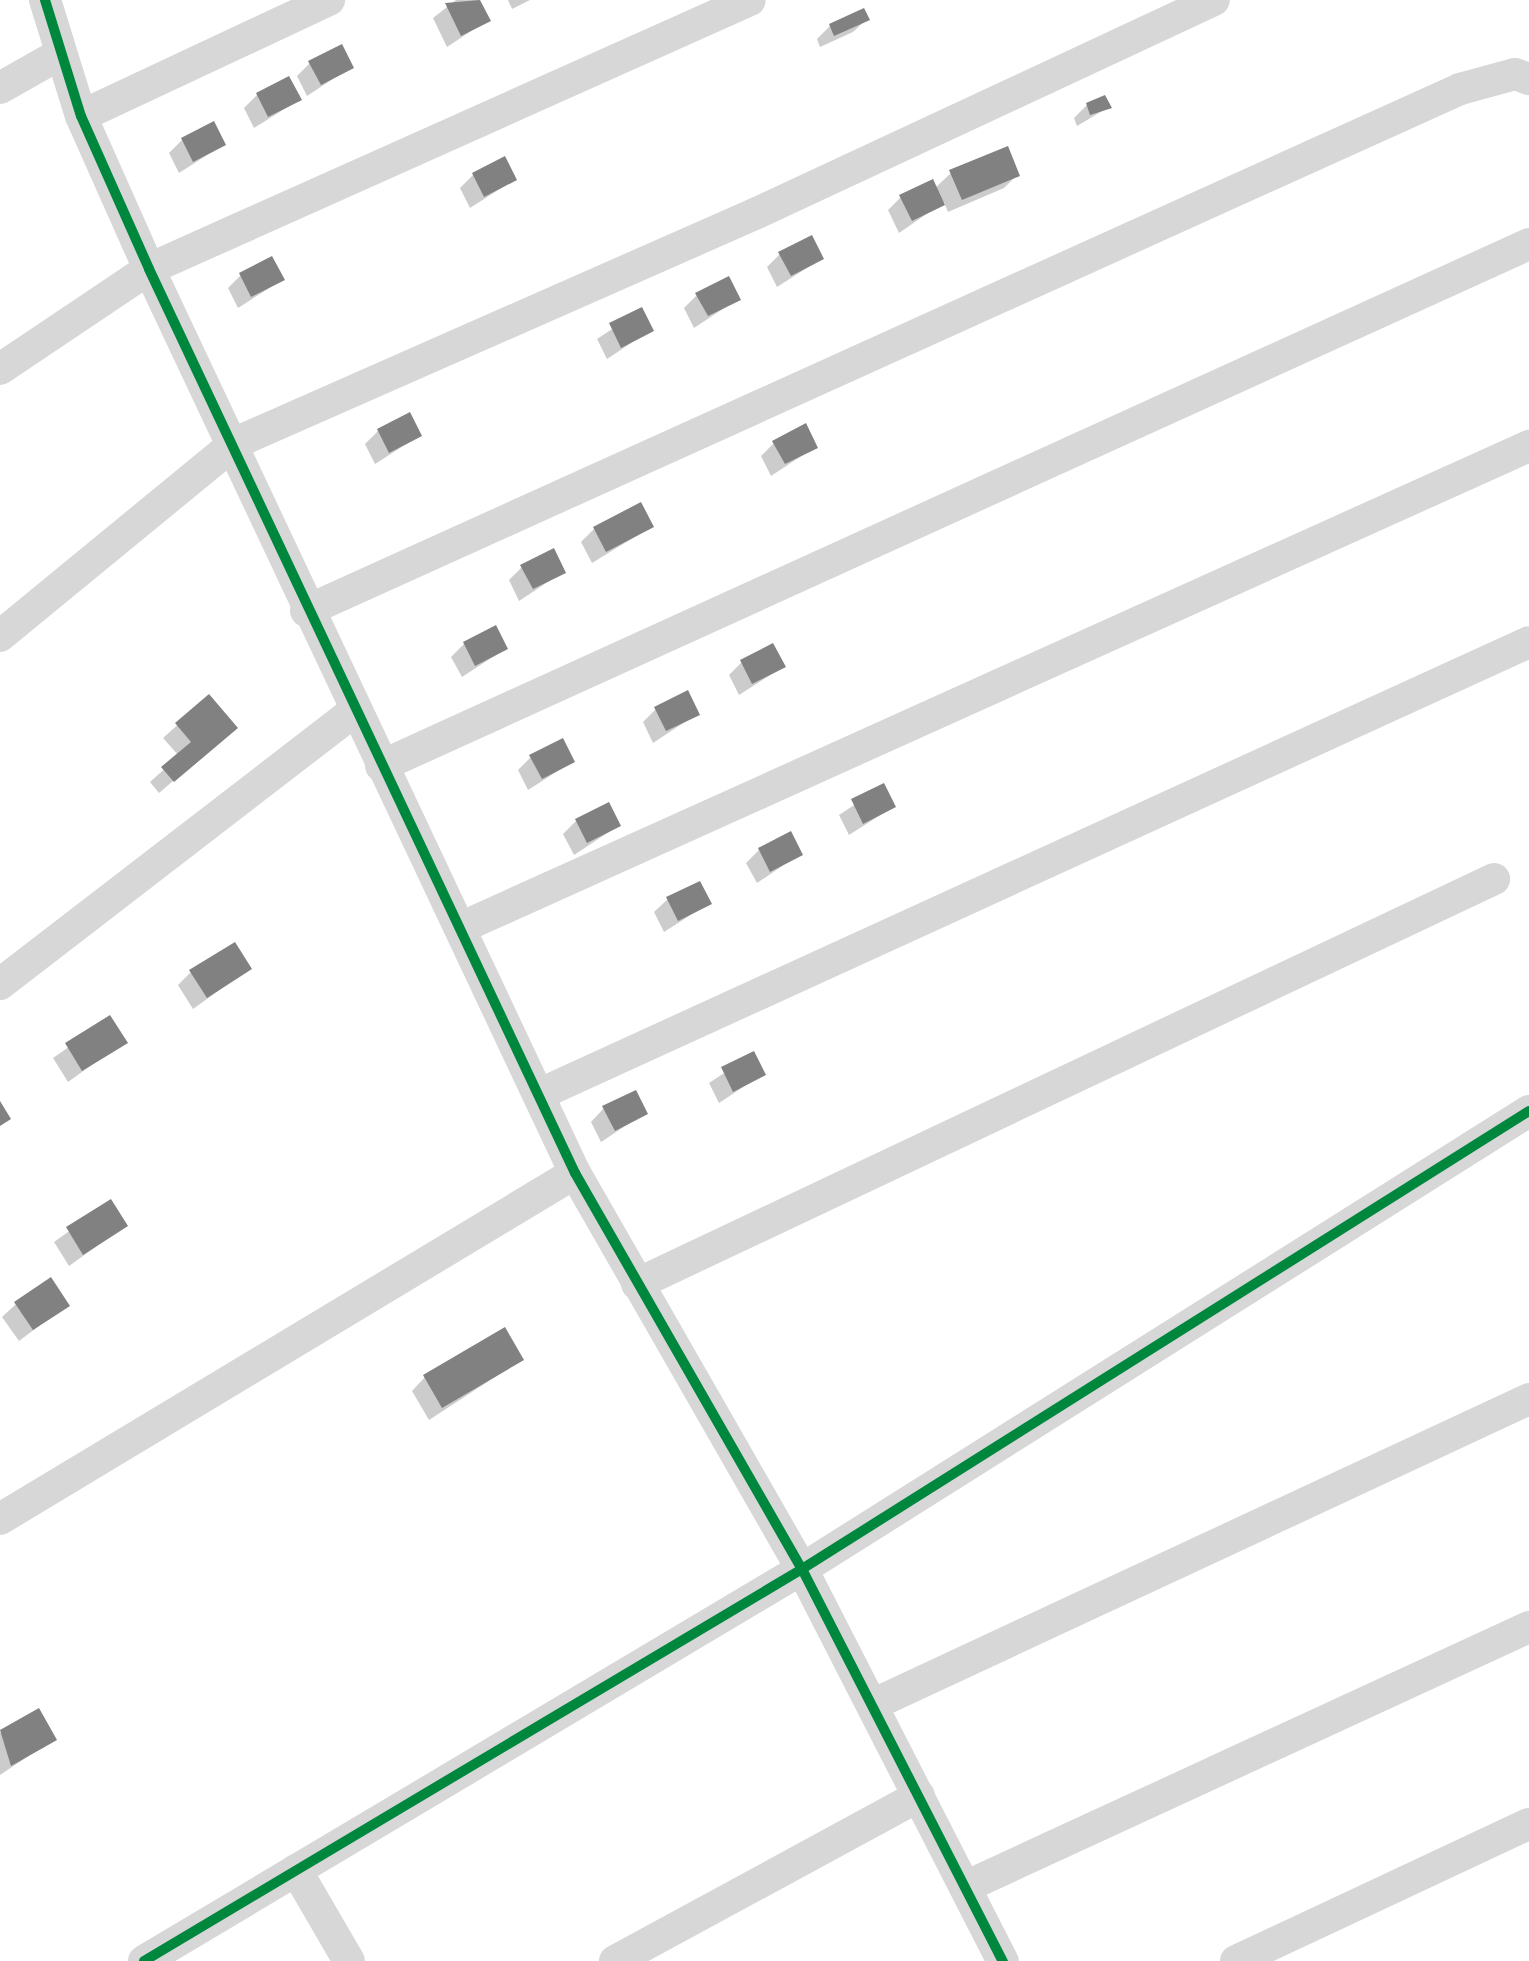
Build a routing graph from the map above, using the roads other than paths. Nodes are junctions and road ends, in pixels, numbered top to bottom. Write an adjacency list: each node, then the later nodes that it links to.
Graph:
1 (45, 0): 5 (street)
2 (329, 0): 8 (street)
3 (750, 0): 10 (street)
4 (1214, 0): 12 (street)
5 (60, 54): 7 (street); 8 (street)
6 (1529, 78): 14 (street)
7 (0, 88)
8 (80, 116): 10 (street)
9 (1529, 244): 18 (street)
10 (150, 269): 11 (street); 12 (street)
11 (0, 368)
12 (234, 443): 14 (street); 15 (street)
13 (1529, 446): 20 (street)
14 (306, 611): 17 (street)
15 (0, 636)
16 (1529, 642): 22 (street)
17 (354, 711): 18 (street); 21 (street)
18 (381, 766): 20 (street)
19 (1494, 879): 25 (street)
20 (460, 928): 22 (street)
21 (0, 984)
22 (540, 1094): 24 (street)
23 (1529, 1111): 28 (street)
24 (575, 1173): 25 (street); 27 (street)
25 (637, 1284): 28 (street)
26 (1529, 1399): 30 (street)
27 (0, 1519)
28 (802, 1570): 30 (street); 33 (street)
29 (1529, 1627): 34 (street)
30 (872, 1705): 31 (street)
31 (919, 1796): 34 (street); 37 (street)
32 (1529, 1824): 39 (street)
33 (296, 1870): 35 (street); 36 (street)
34 (965, 1886): 38 (street)
35 (144, 1961)
36 (349, 1961)
37 (615, 1961)
38 (1004, 1961)
39 (1236, 1961)

